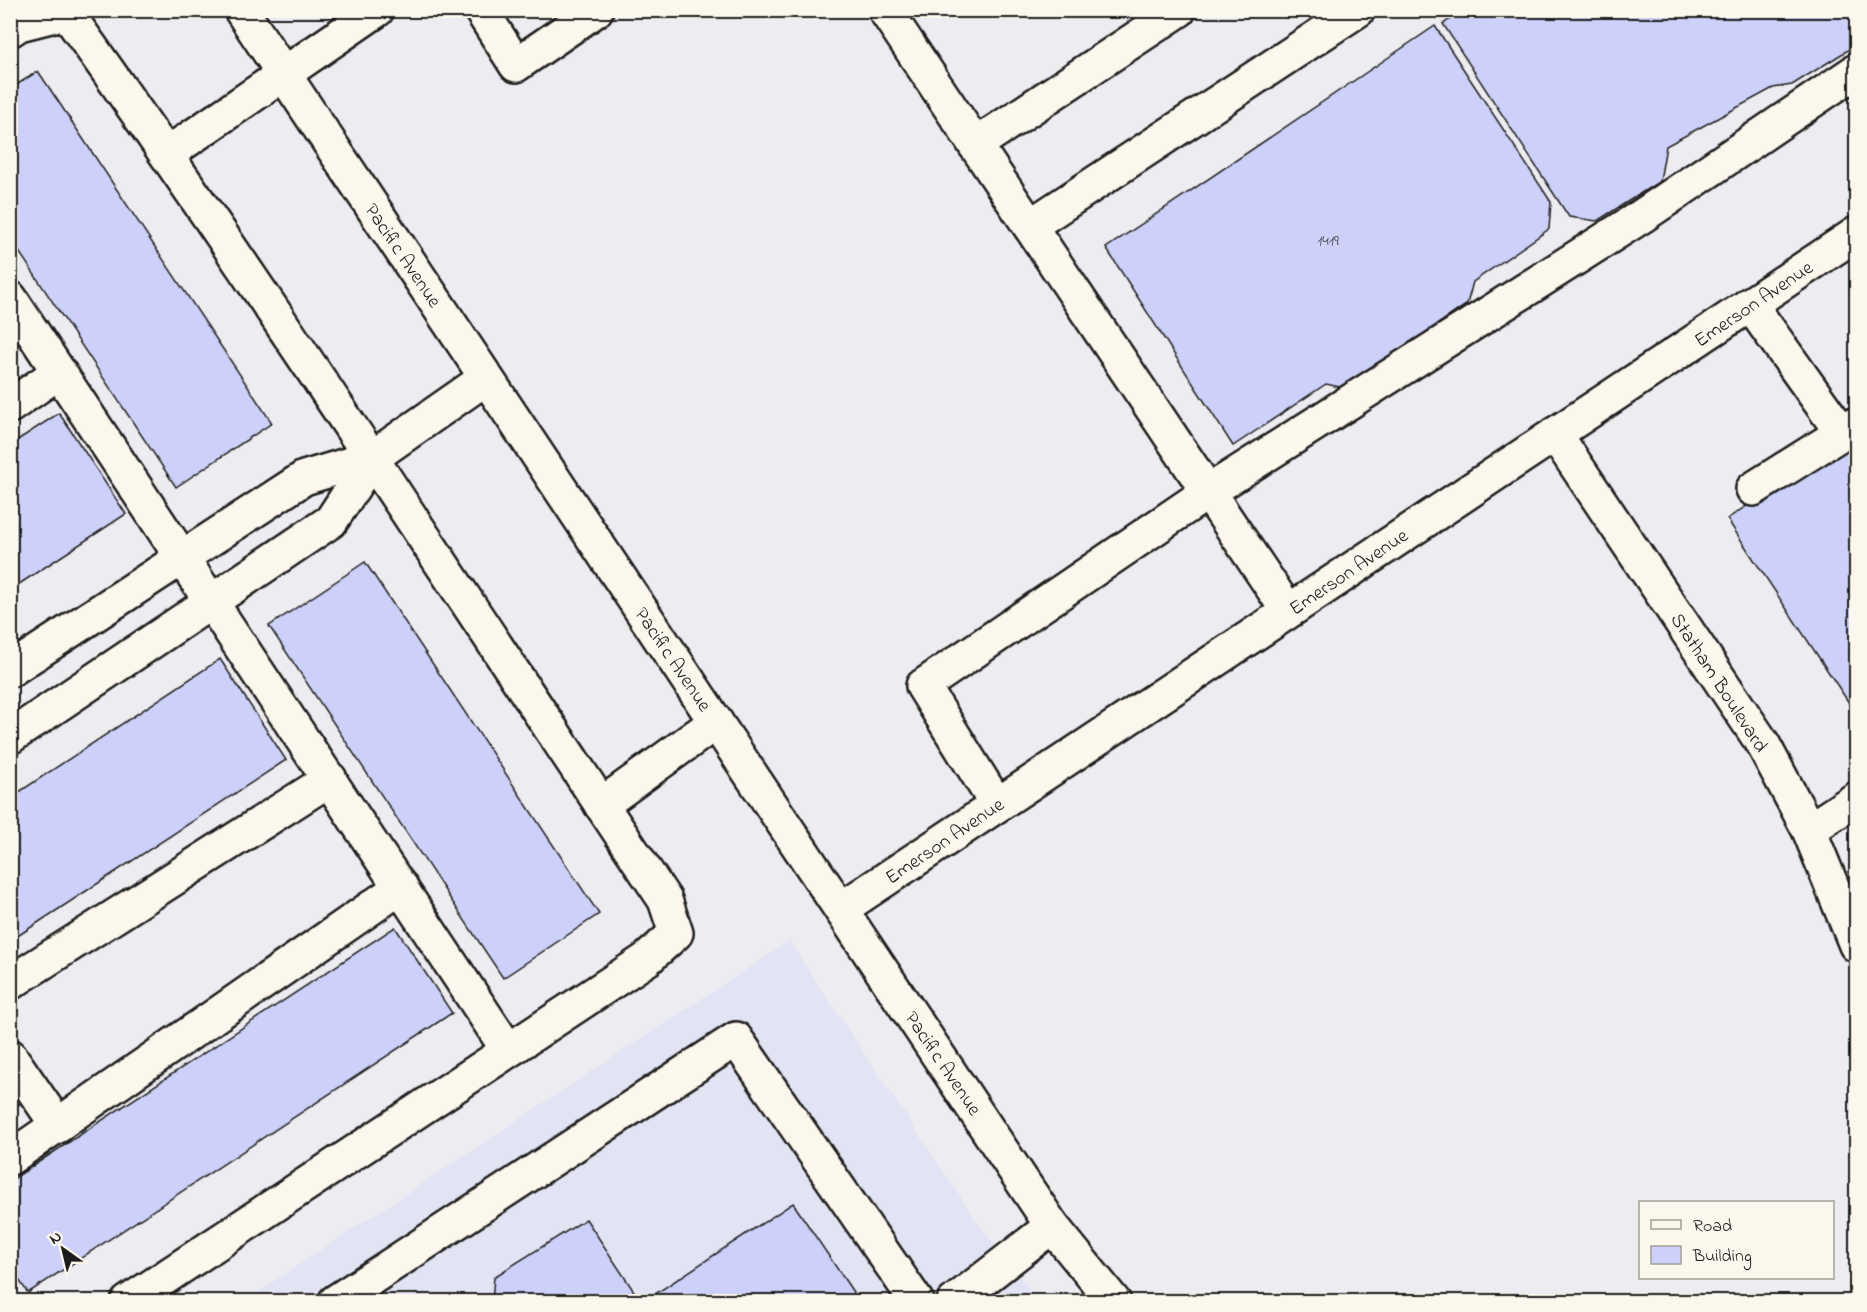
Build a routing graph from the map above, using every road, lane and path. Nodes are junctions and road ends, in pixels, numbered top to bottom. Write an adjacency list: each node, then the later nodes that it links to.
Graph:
1 (241, 10): 10 (street, Pacific Avenue)
2 (377, 10): 10 (street)
3 (481, 10): 4 (street)
4 (596, 10)
5 (885, 10): 11 (street)
6 (1179, 10): 11 (street)
7 (1358, 10): 13 (street)
8 (10, 30): 12 (street)
9 (1857, 71): 24 (street)
10 (282, 73): 12 (street); 18 (street, Pacific Avenue)
11 (975, 145): 13 (street)
12 (167, 154): 22 (street)
13 (1030, 226): 24 (street)
14 (1857, 234): 16 (street, Emerson Avenue)
15 (10, 298): 17 (street)
16 (1750, 304): 20 (street); 21 (street, Emerson Avenue)
17 (59, 372): 19 (street); 25 (street)
18 (486, 378): 22 (street); 29 (street, Pacific Avenue)
19 (10, 406)
20 (1849, 429): 23 (street)
21 (1555, 434): 27 (street, Emerson Avenue); 35 (street, Statham Boulevard)
22 (373, 457): 25 (street); 26 (street); 33 (street)
23 (1753, 489)
24 (1208, 492): 27 (street); 34 (street)
25 (182, 557): 26 (street); 28 (street)
26 (213, 601): 30 (street); 31 (street)
27 (1288, 611): 34 (street, Emerson Avenue)
28 (10, 670)
29 (716, 722): 33 (street); 37 (street, Pacific Avenue)
30 (10, 736)
31 (330, 779): 36 (street); 39 (street)
32 (1857, 799): 35 (street)
33 (601, 805): 40 (street)
34 (997, 805): 37 (street, Emerson Avenue)
35 (1809, 830): 38 (street, Statham Boulevard)
36 (401, 887): 40 (street); 42 (street)
37 (841, 909): 44 (street, Pacific Avenue)
38 (1855, 933)
39 (10, 983)
40 (508, 1050): 45 (street)
41 (10, 1056): 42 (street)
42 (58, 1126): 43 (street)
43 (10, 1158)
44 (1052, 1226): 48 (street); 49 (street, Pacific Avenue)
45 (128, 1302)
46 (335, 1302): 47 (street)
47 (917, 1302)
48 (954, 1302)
49 (1114, 1302)

